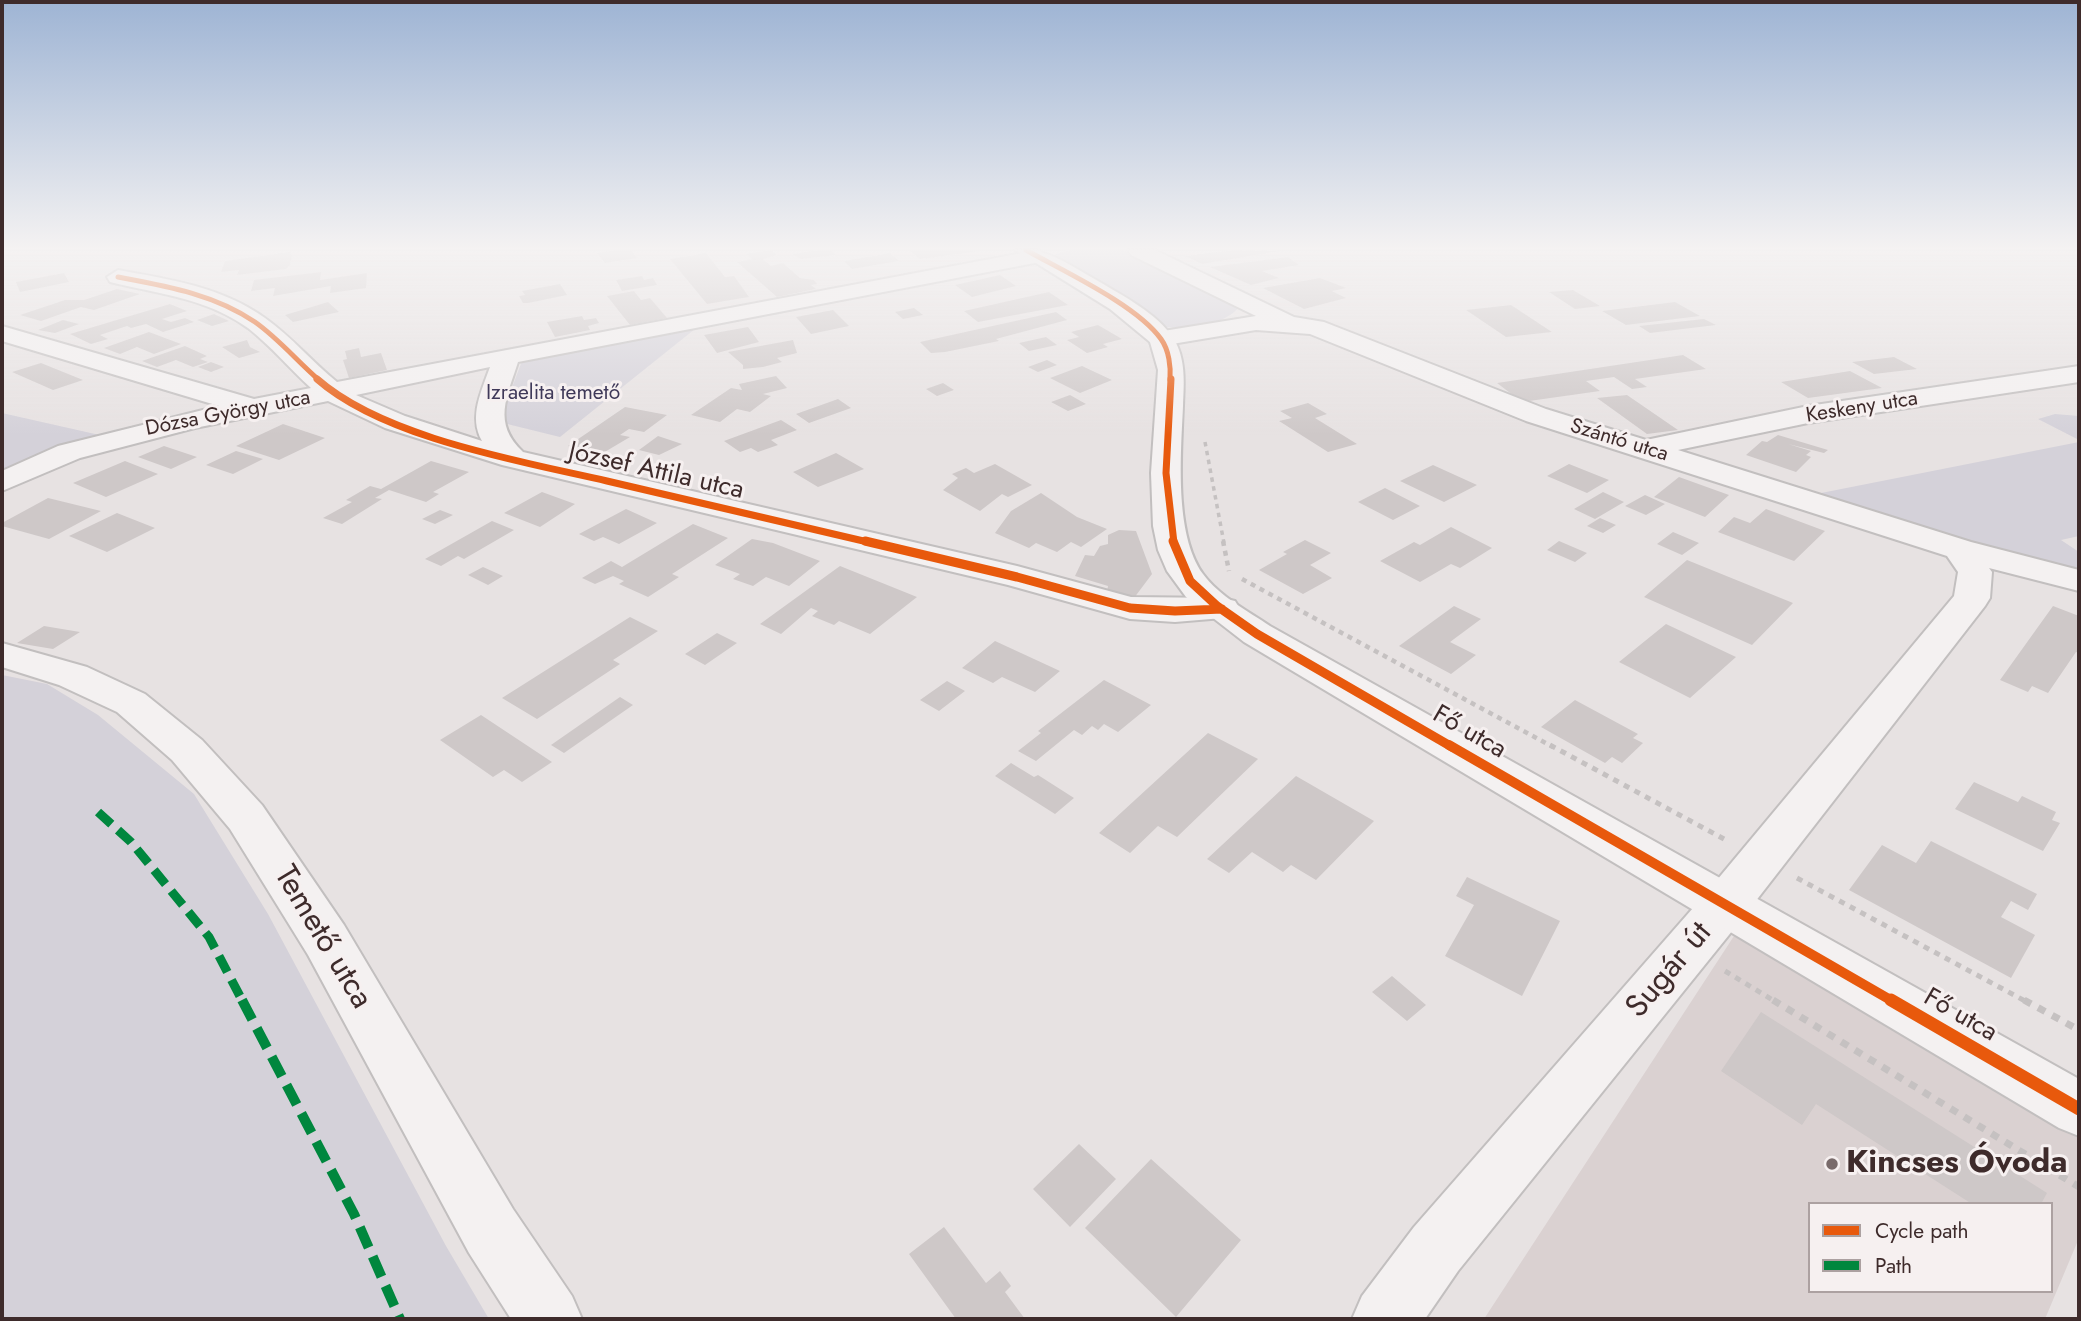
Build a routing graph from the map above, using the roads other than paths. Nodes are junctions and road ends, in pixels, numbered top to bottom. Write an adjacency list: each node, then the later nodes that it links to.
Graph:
1 (241, 312): 10 (street, József Attila utca)
2 (733, 312): 8 (street, Dózsa György utca)
3 (1127, 312): 7 (street)
4 (1267, 312): 5 (street)
5 (1289, 322): 7 (street, Szántó utca); 12 (street, Szántó utca)
6 (2, 333): 11 (street)
7 (1160, 338): 17 (street, Fő utca)
8 (507, 356): 10 (street, Dózsa György utca); 13 (street)
9 (2079, 374): 12 (street, Keskeny utca)
10 (334, 393): 11 (street, Dózsa György utca); 13 (street, József Attila utca)
11 (256, 408): 14 (street, Dózsa György utca)
12 (1647, 449): 15 (street, Szántó utca)
13 (513, 459): 17 (street, József Attila utca)
14 (2, 482)
15 (1959, 549): 16 (street, Szántó utca); 19 (street, Sugár út)
16 (2079, 581)
17 (1222, 609): 19 (street, Fő utca)
18 (2, 655): 21 (street, Temető utca)
19 (1724, 905): 20 (street, Fő utca); 22 (street, Sugár út)
20 (2079, 1109)
21 (549, 1319)
22 (1385, 1319)

